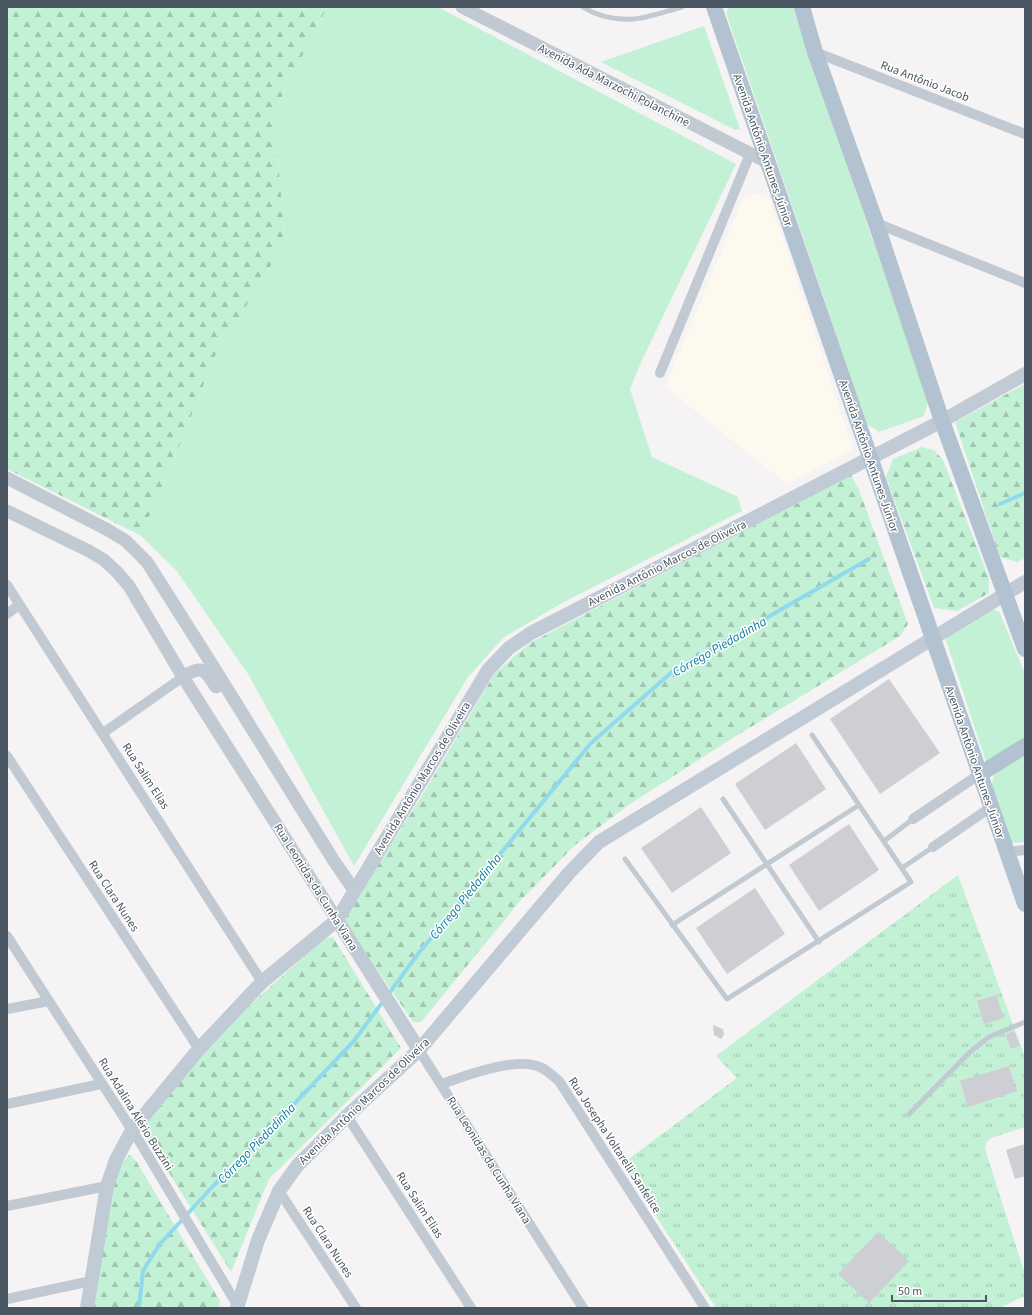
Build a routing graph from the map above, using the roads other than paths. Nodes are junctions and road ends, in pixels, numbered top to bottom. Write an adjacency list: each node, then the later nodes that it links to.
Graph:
1 (462, 7): 8 (street, Avenida Ada Marzochi Polanchine)
2 (583, 7): 3 (lane)
3 (682, 7)
4 (714, 7): 9 (main road, Avenida Antônio Antunes Júnior)
5 (806, 11): 6 (main road)
6 (815, 52): 7 (street, Rua Antônio Jacob); 10 (main road)
7 (1025, 134)
8 (750, 154): 9 (street, Avenida Ada Marzochi Polanchine); 12 (street)
9 (767, 162): 15 (main road, Avenida Antônio Antunes Júnior)
10 (876, 223): 11 (street); 14 (main road)
11 (1025, 283)
12 (660, 373)
13 (1025, 374): 14 (main road, Avenida Antônio Marcos de Oliveira)
14 (942, 421): 15 (main road, Avenida Antônio Marcos de Oliveira); 20 (main road)
15 (870, 458): 23 (main road, Avenida Antônio Antunes Júnior); 43 (main road, Avenida Antônio Marcos de Oliveira)
16 (7, 478): 26 (street)
17 (7, 511): 25 (street, Rua Leonidas da Cunha Viana)
18 (1025, 582): 20 (main road, Avenida Antônio Marcos de Oliveira)
19 (7, 585): 21 (street, Rua Salim Elias)
20 (1005, 594): 23 (main road, Avenida Antônio Marcos de Oliveira); 24 (main road)
21 (19, 605): 22 (street); 27 (street, Rua Salim Elias)
22 (7, 614)
23 (933, 638): 31 (main road, Avenida Antônio Antunes Júnior); 54 (main road, Avenida Antônio Marcos de Oliveira)
24 (1025, 649)
25 (183, 677): 26 (street); 27 (street); 45 (street, Rua Leonidas da Cunha Viana)
26 (242, 712): 43 (street)
27 (103, 733): 49 (street, Rua Salim Elias)
28 (812, 735): 33 (lane)
29 (1025, 746): 31 (main road)
30 (7, 756): 53 (street, Rua Clara Nunes)
31 (980, 774): 34 (main road, Avenida Antônio Antunes Júnior); 35 (street)
32 (722, 800): 41 (lane)
33 (859, 805): 36 (lane); 41 (lane)
34 (991, 807): 37 (street); 39 (main road, Avenida Antônio Antunes Júnior)
35 (914, 819): 36 (lane)
36 (884, 841): 42 (lane)
37 (933, 847): 42 (lane)
38 (1025, 850): 39 (street)
39 (1006, 852): 44 (main road, Avenida Antônio Antunes Júnior)
40 (625, 859): 46 (lane)
41 (767, 864): 46 (lane); 48 (lane)
42 (902, 868): 48 (lane)
43 (354, 890): 45 (main road, Avenida Antônio Marcos de Oliveira)
44 (1025, 904)
45 (337, 920): 49 (main road, Avenida Antônio Marcos de Oliveira); 54 (main road, Rua Leonidas da Cunha Viana)
46 (672, 925): 48 (lane)
47 (7, 936): 50 (street, Rua Adalina Alério Buzzini)
48 (819, 942)
49 (262, 982): 53 (main road, Avenida Antônio Marcos de Oliveira)
50 (49, 1000): 51 (street); 55 (street, Rua Adalina Alério Buzzini)
51 (7, 1009)
52 (1025, 1022): 58 (lane)
53 (199, 1049): 60 (main road, Avenida Antônio Marcos de Oliveira)
54 (419, 1050): 56 (street, Rua Leonidas da Cunha Viana); 59 (main road, Avenida Antônio Marcos de Oliveira)
55 (101, 1084): 57 (street); 60 (street, Rua Adalina Alério Buzzini)
56 (441, 1084): 70 (street, Rua Leonidas da Cunha Viana); 71 (street, Rua Josepha Voltarelli Sanfelice)
57 (7, 1104)
58 (909, 1114)
59 (347, 1116): 62 (main road, Avenida Antônio Marcos de Oliveira); 69 (street, Rua Salim Elias)
60 (132, 1130): 61 (main road, Avenida Antônio Marcos de Oliveira); 66 (street, Rua Adalina Alério Buzzini)
61 (107, 1186): 63 (street); 64 (main road, Avenida Antônio Marcos de Oliveira)
62 (279, 1191): 66 (main road, Avenida Antônio Marcos de Oliveira); 68 (street, Rua Clara Nunes)
63 (7, 1206)
64 (91, 1282): 65 (street); 67 (main road, Avenida Antônio Marcos de Oliveira)
65 (7, 1299)
66 (238, 1307)
67 (87, 1308)
68 (356, 1308)
69 (471, 1308)
70 (583, 1308)
71 (705, 1308)

